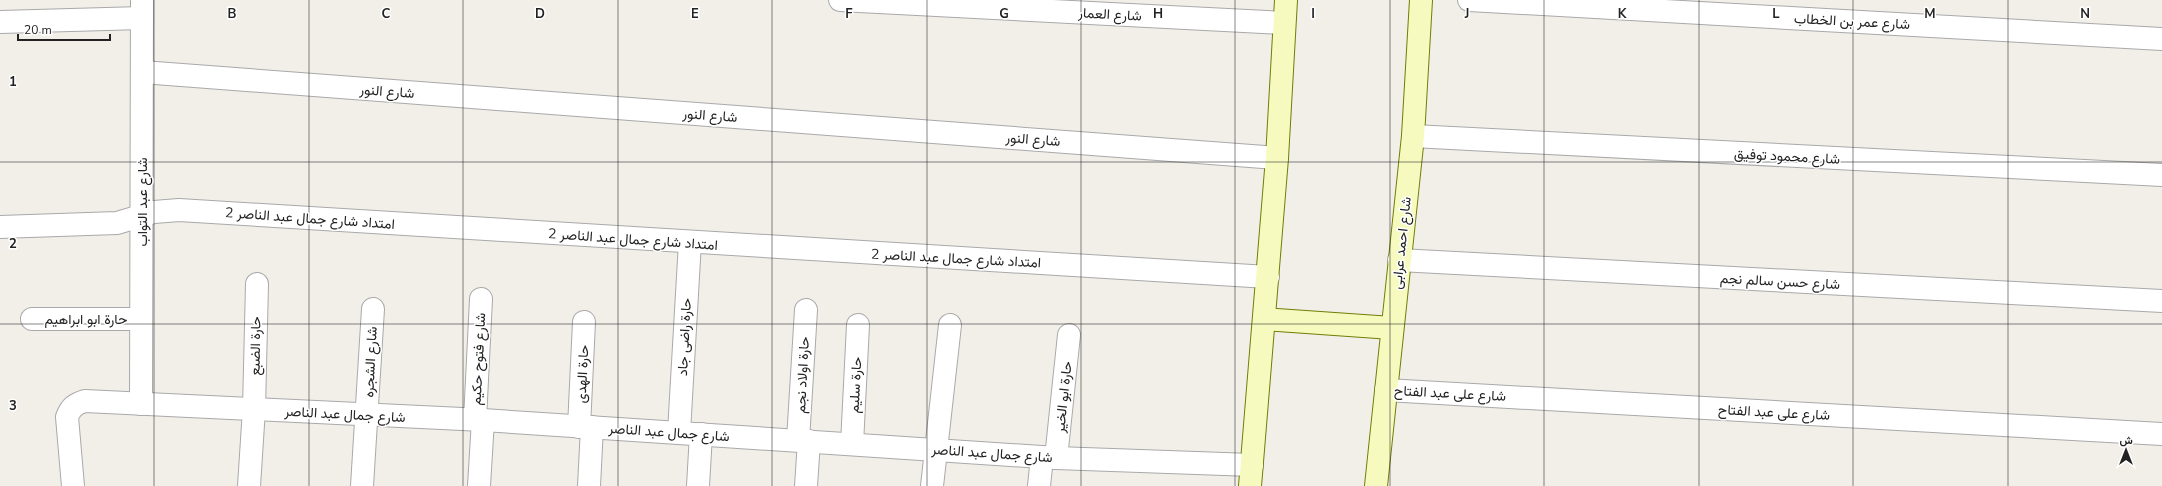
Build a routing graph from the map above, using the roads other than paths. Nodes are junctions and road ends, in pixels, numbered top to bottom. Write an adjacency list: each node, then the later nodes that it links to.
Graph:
1 (840, 0): 7 (street, شارع العمار)
2 (1286, 0): 7 (street)
3 (1421, 0): 10 (street, شارع احمد عرابى)
4 (1469, 0): 8 (street, شارع عمر بن الخطاب)
5 (142, 9): 6 (street); 9 (street, شارع عبد التواب)
6 (0, 22)
7 (1284, 23): 11 (street)
8 (2162, 39)
9 (142, 72): 11 (street, شارع النور); 13 (street, شارع عبد التواب)
10 (1413, 136): 12 (street, شارع محمود توفيق); 16 (street, شارع احمد عرابى)
11 (1278, 158): 17 (street)
12 (2162, 175)
13 (142, 216): 14 (street, امتداد شارع جمال عبد الناصر 2); 15 (street, امتداد شارع جمال عبد الناصر 2); 24 (street, شارع عبد التواب)
14 (0, 227)
15 (690, 242): 17 (street, امتداد شارع جمال عبد الناصر 2); 37 (street, حارة راضى جاد)
16 (1399, 260): 20 (street, شارع حسن سالم نجم); 29 (street, شارع احمد عرابى)
17 (1268, 277): 25 (street)
18 (257, 284): 33 (street, حارة الضبع)
19 (481, 299): 35 (street, شارع فتوح حكيم)
20 (2162, 301)
21 (373, 309): 34 (street, شارع الشجره)
22 (806, 310): 40 (street, حارة اولاد نجم)
23 (32, 319): 24 (street, حارة ابو ابراهيم)
24 (141, 319): 32 (street, شارع عبد التواب)
25 (1264, 319): 29 (street); 44 (street)
26 (584, 322): 36 (street, حارة الهدى)
27 (858, 325): 41 (street, حارة سليم)
28 (950, 325): 42 (street)
29 (1392, 328): 31 (street, شارع احمد عرابى)
30 (1069, 336): 43 (street, حارة ابو الخير)
31 (1386, 390): 39 (street, شارع على عبد الفتاح); 54 (street, شارع احمد عرابى)
32 (141, 404): 33 (street, شارع جمال عبد الناصر); 45 (street, شارع جمال عبد الناصر)
33 (254, 409): 34 (street, شارع جمال عبد الناصر); 46 (street, حارة الضبع)
34 (366, 415): 35 (street, شارع جمال عبد الناصر); 47 (street, شارع الشجره)
35 (479, 420): 36 (street, شارع جمال عبد الناصر); 48 (street, شارع فتوح حكيم)
36 (586, 427): 37 (street, شارع جمال عبد الناصر); 49 (street, حارة الهدى)
37 (679, 432): 38 (street, شارع جمال عبد الناصر)
38 (701, 434): 40 (street, شارع جمال عبد الناصر); 50 (street)
39 (2162, 434)
40 (804, 441): 41 (street, شارع جمال عبد الناصر); 51 (street, حارة اولاد نجم)
41 (852, 444): 42 (street, شارع جمال عبد الناصر)
42 (937, 450): 43 (street, شارع جمال عبد الناصر); 52 (street)
43 (1049, 457): 44 (street, شارع جمال عبد الناصر); 53 (street, حارة ابو الخير)
44 (1251, 476)
45 (74, 486)
46 (249, 486)
47 (362, 486)
48 (479, 486)
49 (589, 486)
50 (698, 486)
51 (806, 486)
52 (932, 486)
53 (1039, 486)
54 (1376, 486)

